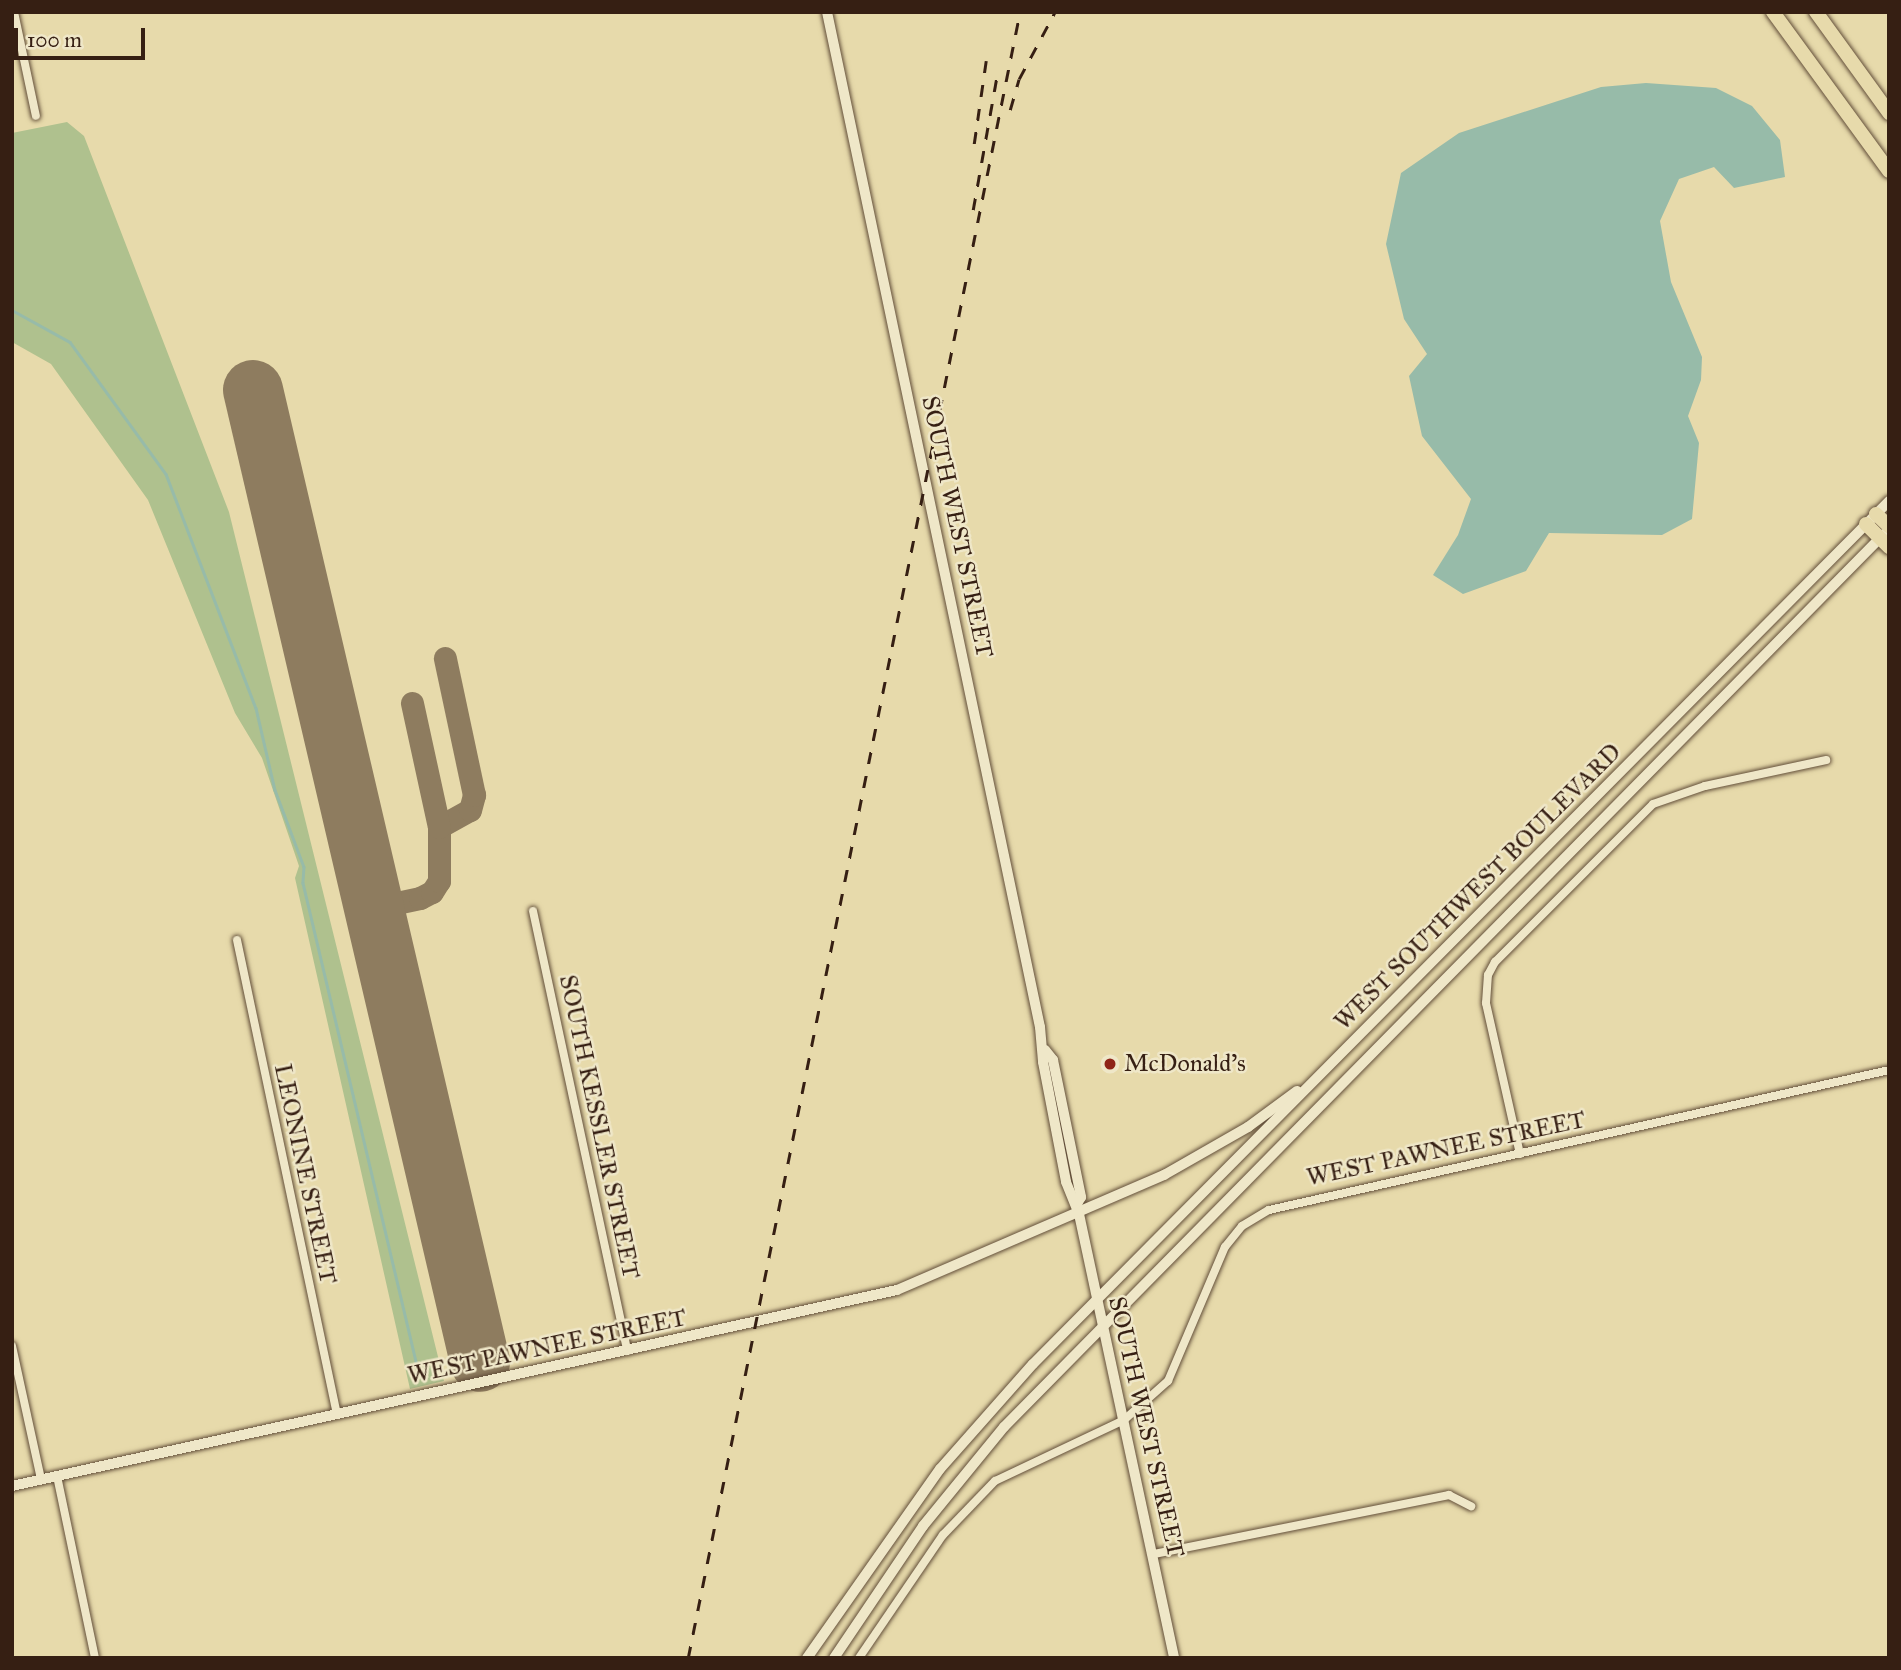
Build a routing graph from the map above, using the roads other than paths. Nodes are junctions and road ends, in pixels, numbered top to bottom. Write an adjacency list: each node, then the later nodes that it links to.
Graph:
1 (14, 12): 6 (street)
2 (827, 12): 17 (street, SOUTH WEST STREET)
3 (1773, 12): 7 (highway)
4 (1815, 12): 5 (highway)
5 (1889, 113)
6 (36, 116)
7 (1889, 171)
8 (1889, 501): 9 (main road, WEST SOUTHWEST BOULEVARD)
9 (1871, 519): 10 (highway); 14 (main road, WEST SOUTHWEST BOULEVARD)
10 (1886, 535): 19 (main road, WEST SOUTHWEST BOULEVARD)
11 (1826, 760): 16 (street)
12 (533, 911): 21 (street, SOUTH KESSLER STREET)
13 (237, 940): 22 (street, LEONINE STREET)
14 (1327, 1068): 17 (main road, WEST PAWNEE STREET); 18 (main road, WEST SOUTHWEST BOULEVARD)
15 (1889, 1070): 16 (street, WEST PAWNEE STREET)
16 (1520, 1154): 23 (street, WEST PAWNEE STREET)
17 (1078, 1209): 18 (main road, SOUTH WEST STREET); 21 (main road, WEST PAWNEE STREET)
18 (1097, 1302): 19 (main road, SOUTH WEST STREET); 30 (main road, WEST SOUTHWEST BOULEVARD)
19 (1102, 1325): 23 (main road, SOUTH WEST STREET); 31 (main road, WEST SOUTHWEST BOULEVARD)
20 (12, 1346): 25 (street)
21 (627, 1351): 22 (main road, WEST PAWNEE STREET)
22 (337, 1415): 24 (main road, WEST PAWNEE STREET)
23 (1124, 1420): 28 (main road, SOUTH WEST STREET); 32 (street, WEST PAWNEE STREET)
24 (57, 1476): 25 (main road, WEST PAWNEE STREET); 29 (street)
25 (41, 1479): 26 (main road, WEST PAWNEE STREET)
26 (12, 1486)
27 (1471, 1506): 28 (street)
28 (1154, 1554): 33 (main road, SOUTH WEST STREET)
29 (95, 1658)
30 (807, 1658)
31 (834, 1658)
32 (859, 1658)
33 (1174, 1658)

